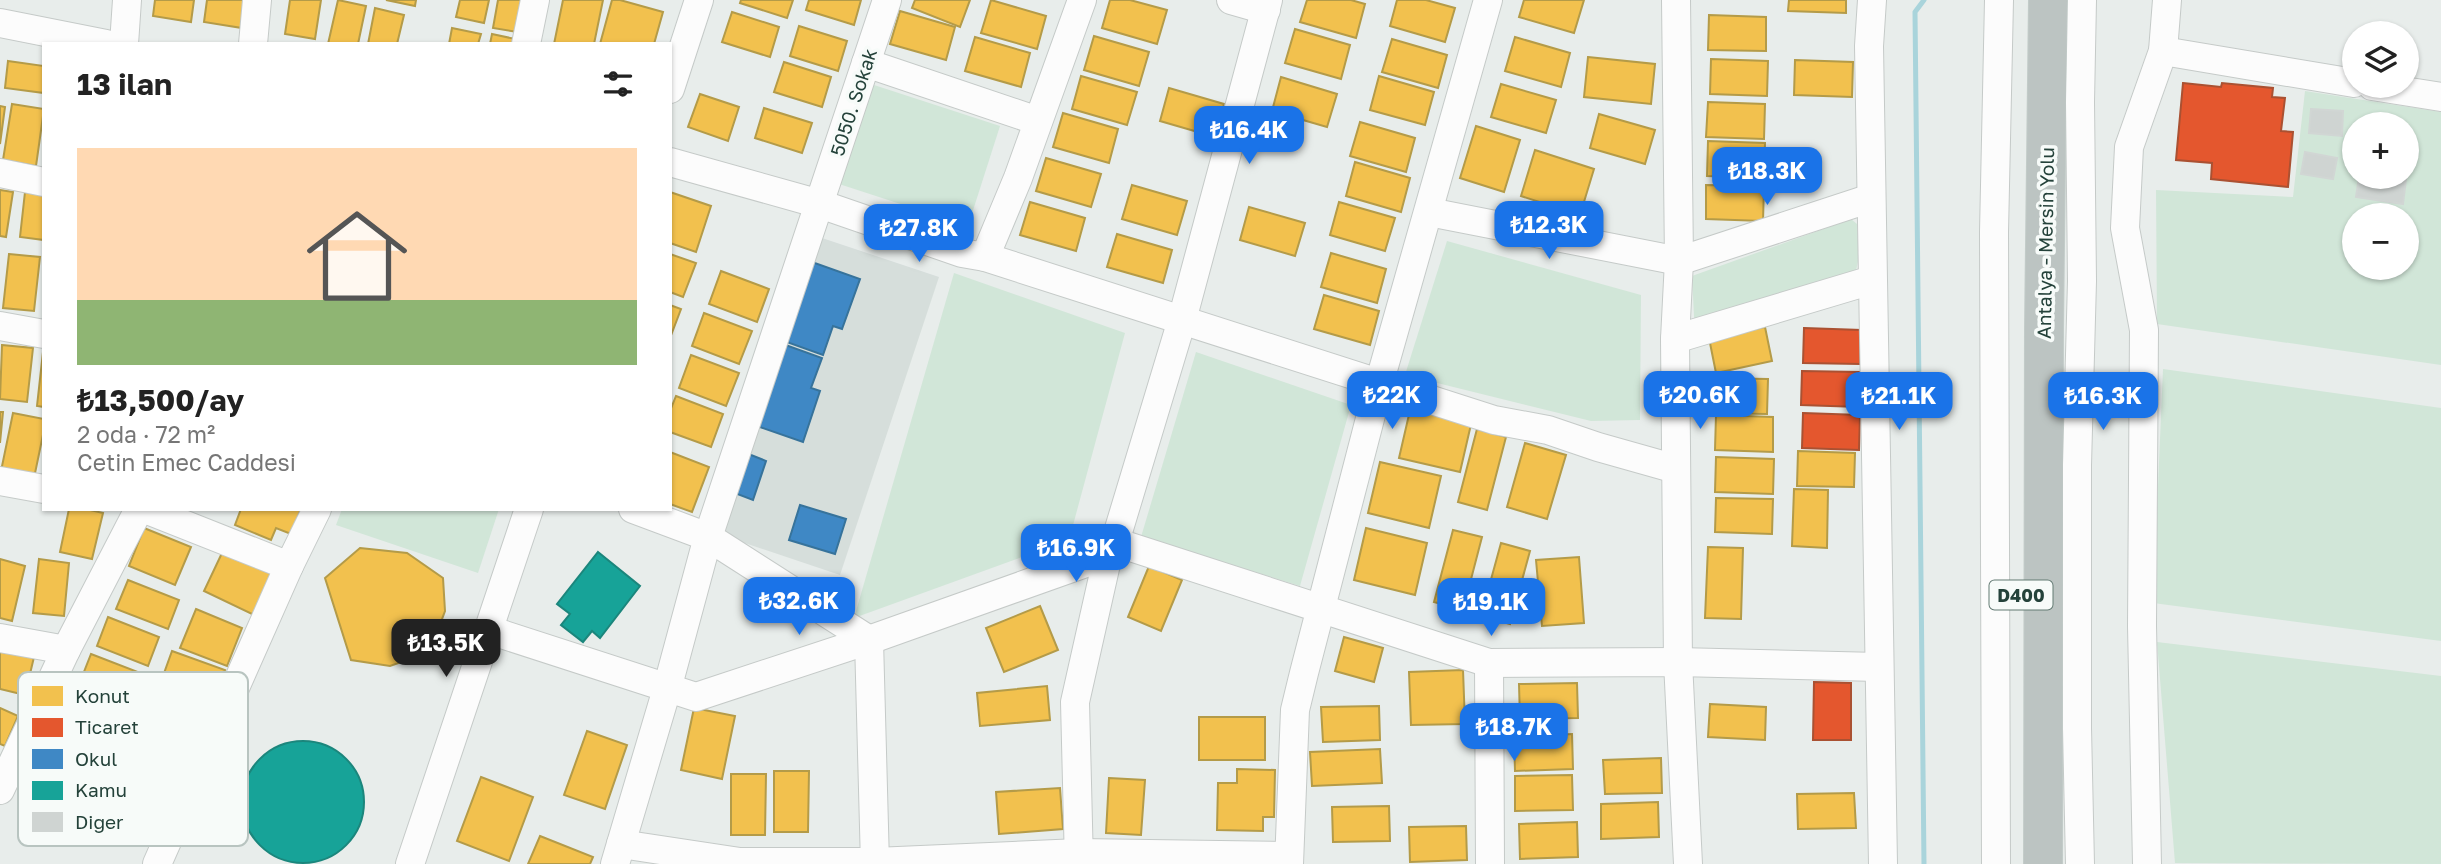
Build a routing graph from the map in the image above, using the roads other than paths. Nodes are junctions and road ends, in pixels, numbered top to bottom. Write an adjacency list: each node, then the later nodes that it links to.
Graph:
1 (127, 0): 19 (street)
2 (257, 0): 20 (street)
3 (535, 0): 21 (street)
4 (887, 0): 23 (street, 5050. Sokak)
5 (1082, 0): 28 (street)
6 (1231, 0): 16 (street)
7 (1488, 0): 34 (street)
8 (1676, 0): 36 (street)
9 (1872, 0): 32 (street)
10 (1999, 0): 78 (street)
11 (2023, 0): 40 (highway, Antalya - Mersin Yolu / D400)
12 (2048, 0): 40 (highway, Antalya - Mersin Yolu / D400)
13 (2082, 0): 81 (street)
14 (2167, 0): 22 (street)
15 (695, 1): 25 (street)
16 (1267, 5): 38 (street)
17 (0, 23): 18 (street)
18 (96, 42)
19 (124, 42)
20 (253, 42)
21 (526, 42)
22 (2163, 51): 24 (street); 82 (street)
23 (866, 63): 28 (street); 33 (street, 5050. Sokak)
24 (2342, 81)
25 (672, 82)
26 (2419, 93): 27 (street)
27 (2441, 97)
28 (1038, 121): 35 (street)
29 (672, 163): 33 (street)
30 (0, 173): 31 (street)
31 (42, 182)
32 (1871, 198): 36 (street); 37 (street)
33 (820, 204): 35 (street); 52 (street, 5050. Sokak)
34 (1429, 212): 36 (street); 43 (street)
35 (985, 257): 38 (street)
36 (1679, 261): 42 (street)
37 (1872, 280): 42 (street); 62 (street)
38 (1182, 320): 43 (street); 53 (street)
39 (0, 326): 41 (street)
40 (2032, 327): 79 (highway, Antalya - Mersin Yolu / D400); 80 (highway, Antalya - Mersin Yolu / D400)
41 (42, 334)
42 (1675, 339): 44 (street)
43 (1379, 384): 44 (street); 55 (street)
44 (1676, 469): 60 (street)
45 (0, 481): 46 (street)
46 (42, 489)
47 (138, 511): 59 (street)
48 (150, 511): 54 (street)
49 (316, 511): 54 (street)
50 (528, 511): 56 (street)
51 (638, 511): 52 (street)
52 (708, 537): 58 (street); 65 (street, 5050. Sokak)
53 (1111, 548): 55 (street); 58 (street); 70 (street)
54 (289, 566): 64 (street)
55 (1319, 608): 61 (street); 71 (street)
56 (489, 630): 65 (street); 74 (street)
57 (0, 638): 59 (street)
58 (869, 640): 65 (street); 72 (street)
59 (66, 650): 63 (street)
60 (1678, 662): 61 (street); 62 (street); 76 (street)
61 (1489, 663): 75 (street)
62 (1878, 667): 77 (street)
63 (56, 672)
64 (242, 672)
65 (667, 689): 69 (street, 5050. Sokak)
66 (18, 751): 67 (street)
67 (0, 789)
68 (165, 846): 73 (street)
69 (618, 854): 72 (street)
70 (1079, 858): 71 (street); 72 (street)
71 (1288, 860)
72 (875, 863)
73 (157, 864)
74 (410, 864)
75 (1490, 864)
76 (1688, 864)
77 (1883, 864)
78 (1996, 864)
79 (2020, 864)
80 (2043, 864)
81 (2080, 864)
82 (2147, 864)

